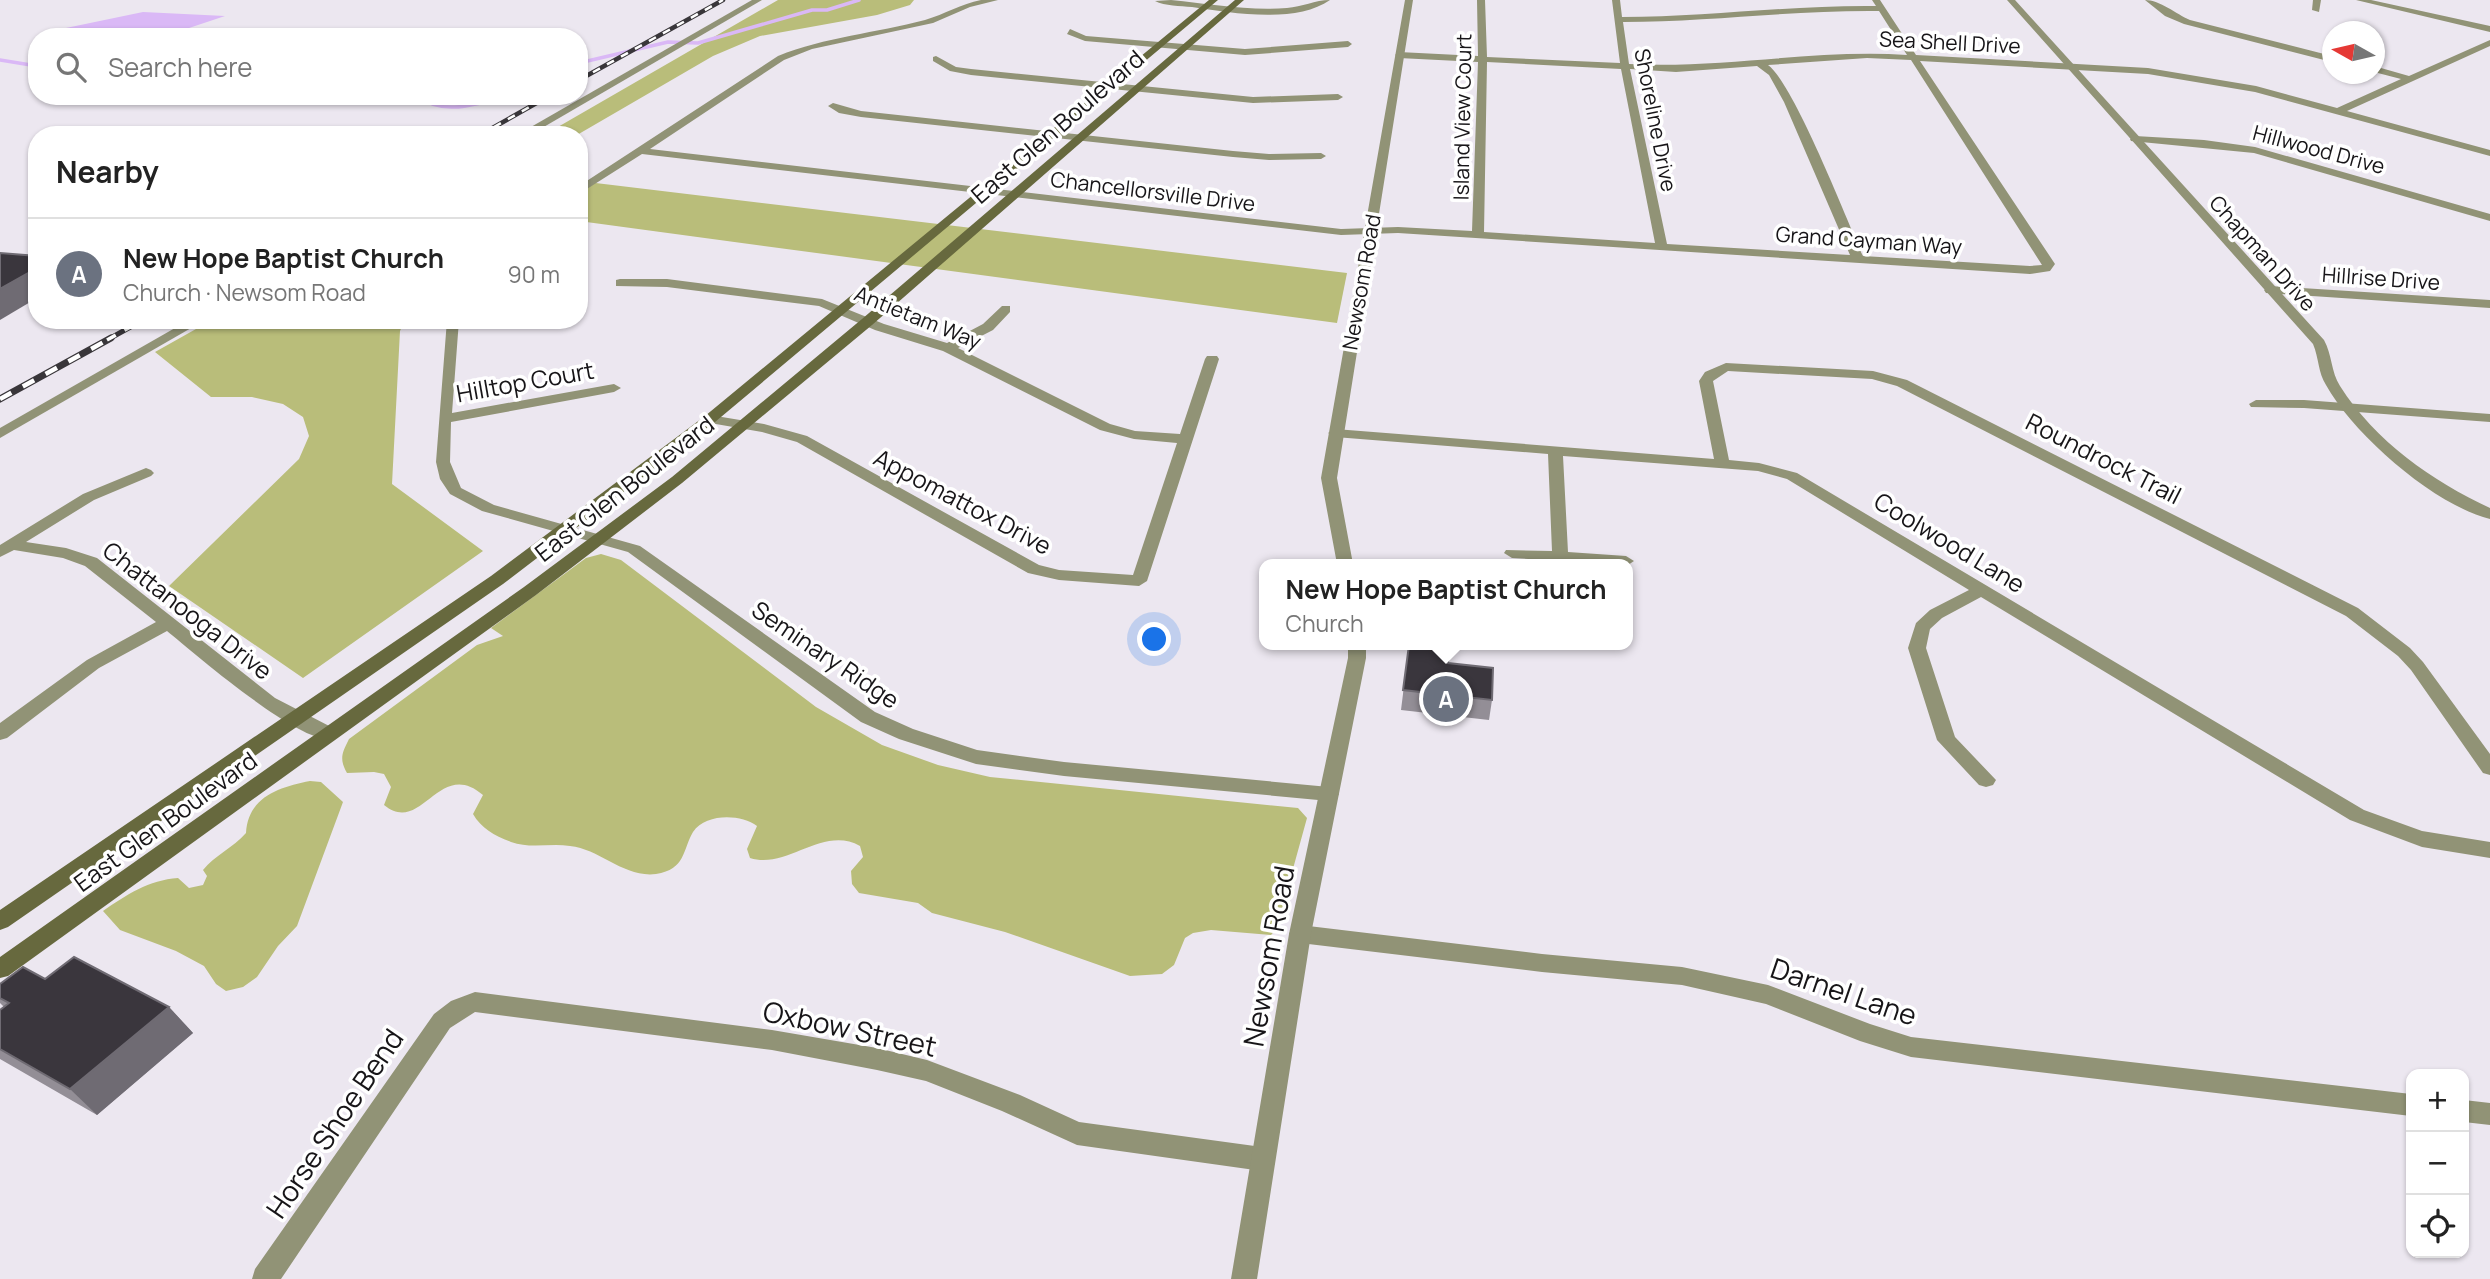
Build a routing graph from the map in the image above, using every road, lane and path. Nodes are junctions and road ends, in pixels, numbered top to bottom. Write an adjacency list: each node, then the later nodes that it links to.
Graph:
1 (758, 0): 34 (street)
2 (994, 0): 43 (street)
3 (1240, 0): 14 (main road, East Glen Boulevard)
4 (1326, 0): 14 (street)
5 (1409, 0): 22 (street, Newsom Road)
6 (1481, 0): 26 (street, Island View Court)
7 (1616, 0): 15 (street, Shoreline Drive)
8 (2011, 0): 29 (street, Chapman Drive)
9 (2149, 0): 23 (street)
10 (2360, 0): 16 (street)
11 (1159, 1): 12 (street)
12 (1211, 3): 14 (street); 19 (main road, East Glen Boulevard)
13 (1878, 4): 15 (street); 24 (street, Grand Cayman Way)
14 (1228, 10): 21 (main road, East Glen Boulevard)
15 (1619, 19): 28 (street, Shoreline Drive)
16 (2490, 29)
17 (1070, 32): 19 (street)
18 (2490, 43): 31 (street)
19 (1161, 44): 21 (street); 32 (main road, East Glen Boulevard)
20 (1348, 44): 21 (street)
21 (1186, 47): 33 (main road, East Glen Boulevard)
22 (1399, 55): 26 (street, Sea Shell Drive); 50 (street, Newsom Road)
23 (2322, 56)
24 (1913, 57): 27 (street, Sea Shell Drive); 29 (street, Sea Shell Drive); 53 (street, Grand Cayman Way)
25 (936, 59): 32 (street)
26 (1483, 60): 28 (street, Sea Shell Drive); 51 (street, Island View Court)
27 (1759, 63): 28 (street, Sea Shell Drive); 53 (street)
28 (1625, 66): 52 (street, Shoreline Drive)
29 (2070, 66): 38 (street, Sea Shell Drive); 42 (street, Chapman Drive)
30 (2385, 72): 31 (street)
31 (2411, 79): 38 (street)
32 (1110, 86): 33 (street); 40 (main road, East Glen Boulevard)
33 (1137, 89): 35 (street); 41 (main road, East Glen Boulevard)
34 (588, 97)
35 (1338, 97)
36 (574, 105): 39 (street)
37 (833, 106): 40 (street)
38 (2338, 111): 44 (street, Sea Shell Drive)
39 (538, 126)
40 (1052, 134): 41 (street); 47 (main road, East Glen Boulevard)
41 (1081, 138): 45 (street); 48 (main road, East Glen Boulevard)
42 (2135, 139): 49 (street, Hillwood Drive); 55 (street, Chapman Drive)
43 (640, 151): 46 (street); 47 (street, Chancellorsville Drive)
44 (2490, 153)
45 (1321, 156)
46 (588, 185)
47 (985, 191): 48 (street, Chancellorsville Drive); 57 (main road, East Glen Boulevard)
48 (1015, 194): 50 (street, Chancellorsville Drive); 59 (main road, East Glen Boulevard)
49 (2490, 218)
50 (1369, 233): 51 (street, Grand Cayman Way); 71 (street, Newsom Road)
51 (1478, 235): 52 (street, Grand Cayman Way)
52 (1662, 247): 53 (street, Grand Cayman Way)
53 (1858, 259)
54 (620, 284): 57 (street, Antietam Way)
55 (2270, 290): 56 (street, Hillrise Drive); 66 (street, Chapman Drive)
56 (2490, 304)
57 (841, 309): 59 (street, Antietam Way); 69 (main road, East Glen Boulevard)
58 (1006, 309): 62 (street)
59 (867, 322): 62 (street, Antietam Way); 70 (main road, East Glen Boulevard)
60 (183, 329): 72 (street)
61 (452, 329): 68 (street, Seminary Ridge)
62 (948, 348): 73 (street, Antietam Way)
63 (1212, 359): 73 (street, Appomattox Drive)
64 (614, 388): 68 (street, Hilltop Court)
65 (2256, 404): 66 (street)
66 (2351, 408): 67 (street); 77 (street, Chapman Drive)
67 (2490, 418)
68 (444, 419): 78 (street, Seminary Ridge)
69 (710, 419): 70 (street, Appomattox Drive); 78 (main road, East Glen Boulevard)
70 (746, 425): 73 (street, Appomattox Drive); 79 (main road, East Glen Boulevard)
71 (1335, 433): 74 (street, Coolwood Lane); 83 (street, Newsom Road)
72 (0, 434)
73 (1186, 439)
74 (1555, 450): 75 (street, Coolwood Lane); 82 (street)
75 (1722, 464): 85 (street, Coolwood Lane); 91 (street, Roundrock Trail)
76 (146, 473): 80 (street)
77 (2490, 514)
78 (567, 529): 79 (street, Seminary Ridge); 88 (main road, East Glen Boulevard)
79 (600, 539): 90 (main road, East Glen Boulevard); 93 (street, Seminary Ridge)
80 (6, 548): 86 (street, Chattanooga Drive)
81 (1512, 553): 82 (street)
82 (1560, 556): 84 (street)
83 (1344, 559)
84 (1600, 559)
85 (1982, 590): 92 (street); 94 (street, Coolwood Lane)
86 (168, 623): 88 (street, Chattanooga Drive); 89 (street)
87 (1357, 650): 93 (street, Newsom Road)
88 (295, 718): 90 (street, Chattanooga Drive); 95 (main road, East Glen Boulevard)
89 (0, 733)
90 (328, 734): 97 (main road, East Glen Boulevard)
91 (2490, 768)
92 (1986, 780)
93 (1329, 794): 96 (street, Newsom Road)
94 (2490, 850)
95 (0, 921)
96 (1300, 934): 99 (street, Darnel Lane); 102 (street, Newsom Road)
97 (0, 969)
98 (459, 1008): 102 (street, Oxbow Street); 103 (street, Horse Shoe Bend)
99 (2406, 1104)
100 (2469, 1112): 101 (street)
101 (2490, 1114)
102 (1262, 1159): 104 (street, Newsom Road)
103 (265, 1279)
104 (1244, 1279)

